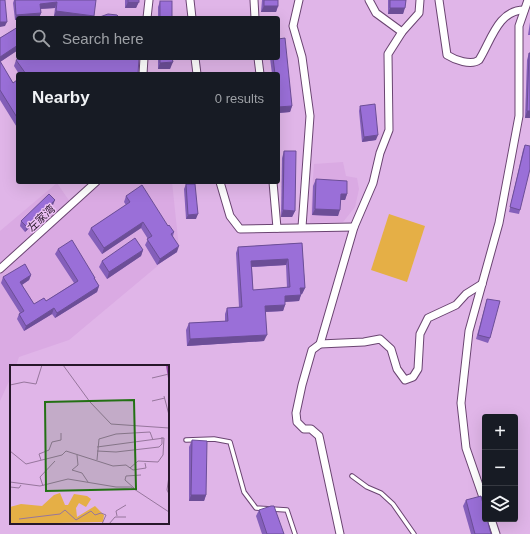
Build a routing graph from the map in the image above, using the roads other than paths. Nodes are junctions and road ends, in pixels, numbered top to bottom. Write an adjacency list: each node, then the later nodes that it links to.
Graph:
1 (149, 0): 10 (street)
2 (190, 0): 11 (street)
3 (254, 0): 12 (street)
4 (299, 0): 23 (street)
5 (369, 0): 13 (street)
6 (420, 0): 13 (street)
7 (439, 0): 9 (street)
8 (528, 0): 9 (street)
9 (524, 10): 27 (street)
10 (147, 16)
11 (192, 16)
12 (255, 16)
13 (402, 32): 24 (street)
14 (144, 60): 17 (street)
15 (195, 60): 18 (street)
16 (258, 60): 19 (street)
17 (143, 72)
18 (197, 72)
19 (260, 72)
20 (94, 184): 26 (street, 左家湾)
21 (221, 184): 25 (street)
22 (273, 184): 25 (street)
23 (302, 227): 24 (street); 25 (street)
24 (354, 227): 28 (street)
25 (277, 228)
26 (0, 269)
27 (482, 284): 28 (street); 31 (street)
28 (320, 344): 34 (street)
29 (186, 440): 33 (lane)
30 (352, 476): 35 (lane)
31 (482, 494)
32 (491, 522): 36 (street)
33 (295, 534)
34 (340, 534)
35 (414, 534)
36 (496, 534)

